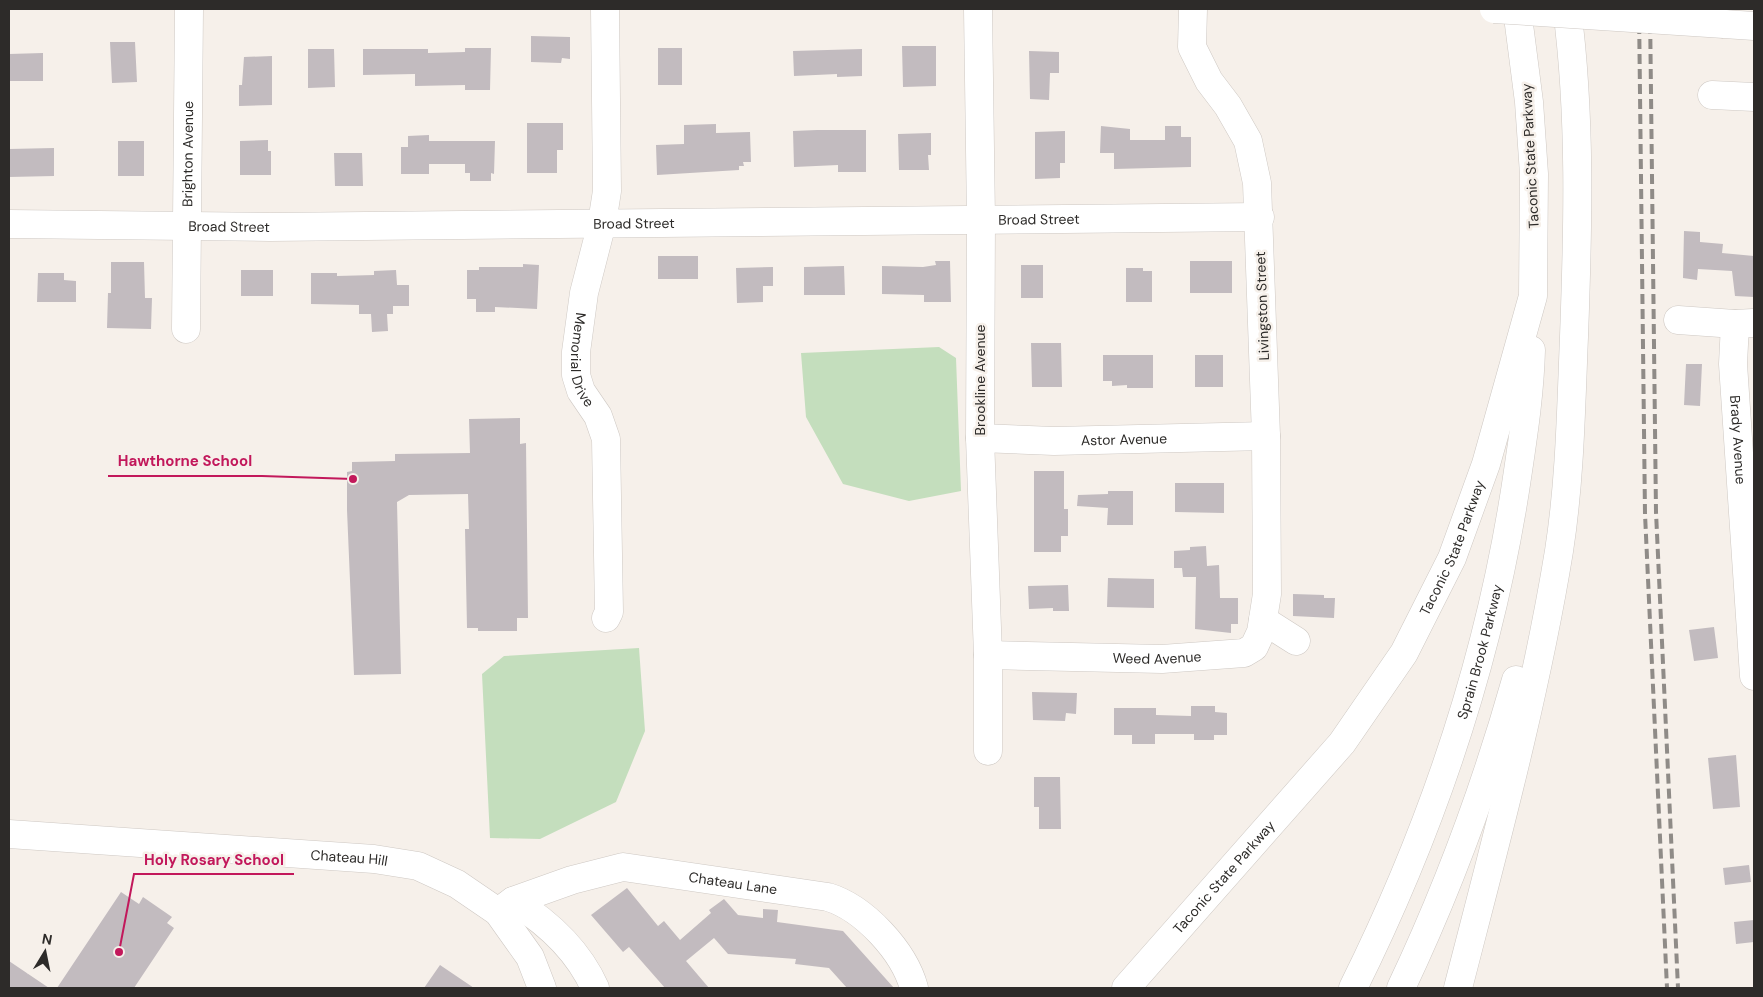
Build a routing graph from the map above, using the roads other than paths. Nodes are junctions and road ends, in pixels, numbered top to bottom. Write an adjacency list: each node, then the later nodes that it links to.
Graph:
1 (189, 9): 15 (main road, Brighton Avenue)
2 (605, 9): 13 (main road, Memorial Drive)
3 (978, 9): 12 (main road, Brookline Avenue)
4 (1193, 9): 11 (main road, Livingston Street)
5 (1494, 9): 8 (main road, bridge)
6 (1517, 9): 16 (main road, Taconic State Parkway)
7 (1567, 9): 20 (main road)
8 (1754, 26)
9 (1712, 95): 10 (main road)
10 (1754, 97)
11 (1260, 216): 12 (main road, Broad Street); 21 (main road, Livingston Street)
12 (981, 220): 13 (main road, Broad Street); 22 (main road, Brookline Avenue)
13 (602, 223): 15 (main road, Broad Street); 23 (main road, Memorial Drive)
14 (9, 224): 15 (main road, Broad Street)
15 (187, 226): 19 (main road, Brighton Avenue)
16 (1533, 296): 34 (main road, Taconic State Parkway); 35 (main road, Sprain Brook Parkway)
17 (1678, 320): 18 (main road)
18 (1745, 324): 27 (main road, Brady Avenue)
19 (186, 329)
20 (1574, 331): 36 (main road); 37 (main road)
21 (1266, 436): 22 (main road, Astor Avenue); 24 (main road, Livingston Street)
22 (980, 438): 26 (main road, Brookline Avenue)
23 (606, 618)
24 (1263, 620): 25 (main road); 26 (main road, Weed Avenue)
25 (1296, 642)
26 (988, 654): 28 (main road, Brookline Avenue)
27 (1754, 676)
28 (988, 751)
29 (9, 834): 30 (main road, Chateau Hill)
30 (506, 907): 31 (main road, Chateau Hill); 32 (main road); 33 (main road, Chateau Lane)
31 (542, 988)
32 (595, 988)
33 (914, 988)
34 (1126, 988)
35 (1353, 988)
36 (1401, 988)
37 (1458, 988)

